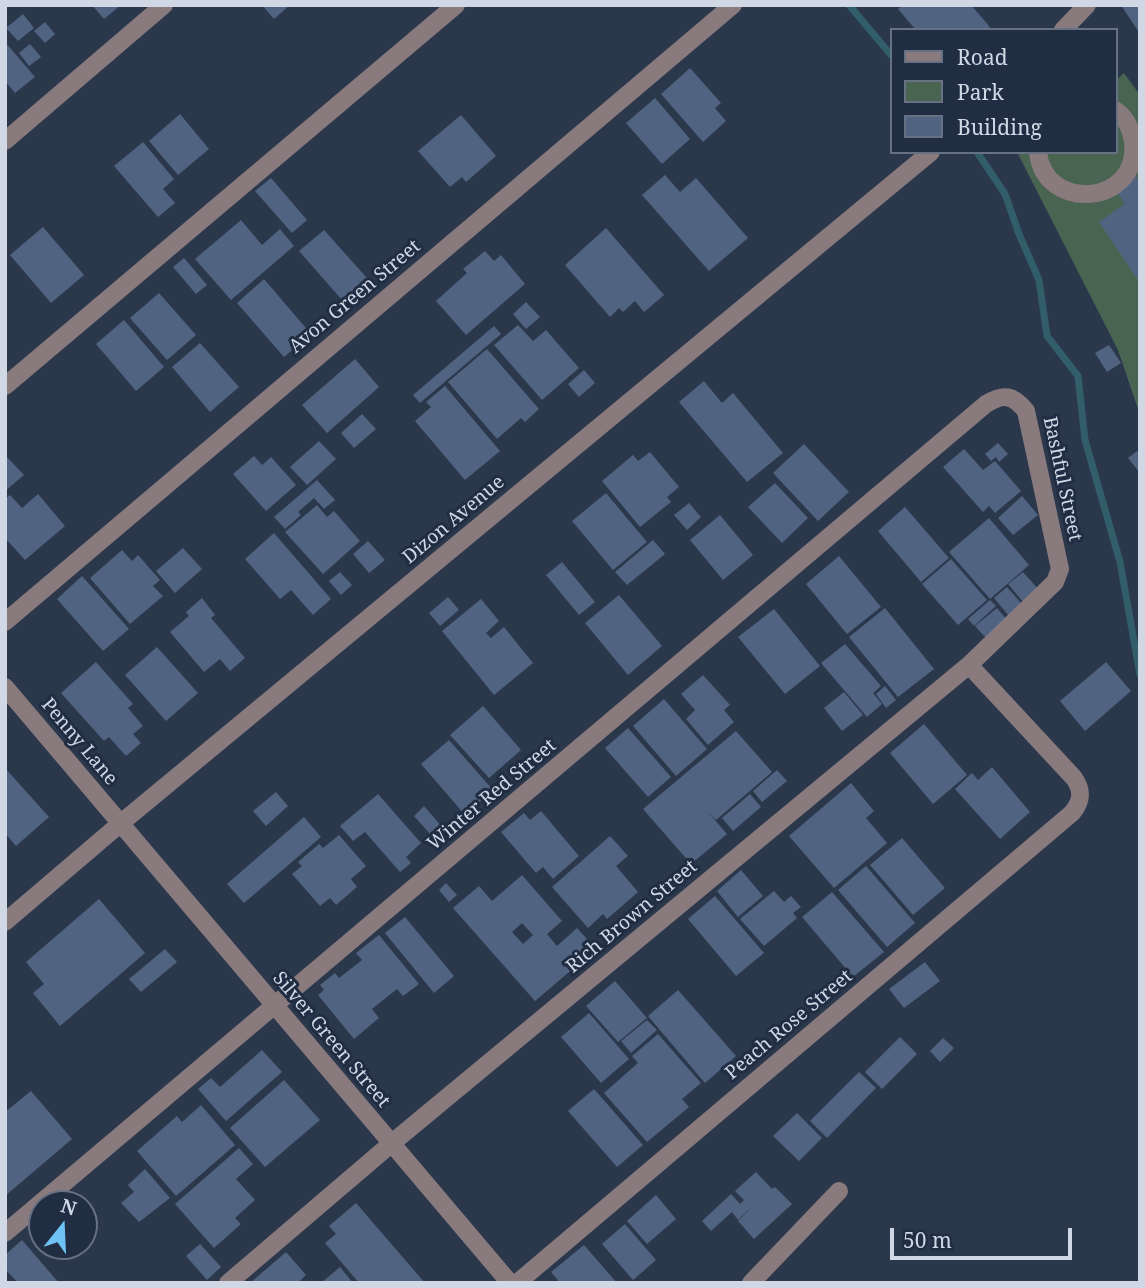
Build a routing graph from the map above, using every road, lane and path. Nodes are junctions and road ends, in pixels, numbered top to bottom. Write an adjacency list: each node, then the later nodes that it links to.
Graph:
1 (164, 5): 7 (street)
2 (456, 5): 11 (street)
3 (733, 5): 14 (street, Avon Green Street)
4 (1087, 5): 5 (street)
5 (1065, 28)
6 (1117, 111): 8 (street)
7 (5, 141)
8 (1137, 150): 10 (street)
9 (929, 154): 17 (street, Dizon Avenue)
10 (1038, 154)
11 (5, 386)
12 (1009, 397): 13 (street, Bashful Street); 19 (street, Winter Red Street)
13 (1058, 578): 15 (street, Rich Brown Street)
14 (5, 622)
15 (969, 664): 20 (street, Rich Brown Street); 25 (street, Peach Rose Street)
16 (5, 687): 17 (street, Penny Lane)
17 (121, 823): 18 (street, Dizon Avenue); 19 (street, Silver Green Street)
18 (5, 922)
19 (275, 1006): 20 (street, Silver Green Street); 22 (street, Winter Red Street)
20 (392, 1143): 23 (street, Rich Brown Street); 24 (street, Silver Green Street)
21 (839, 1191): 26 (street)
22 (5, 1233)
23 (228, 1283)
24 (510, 1283)
25 (517, 1283)
26 (751, 1283)

